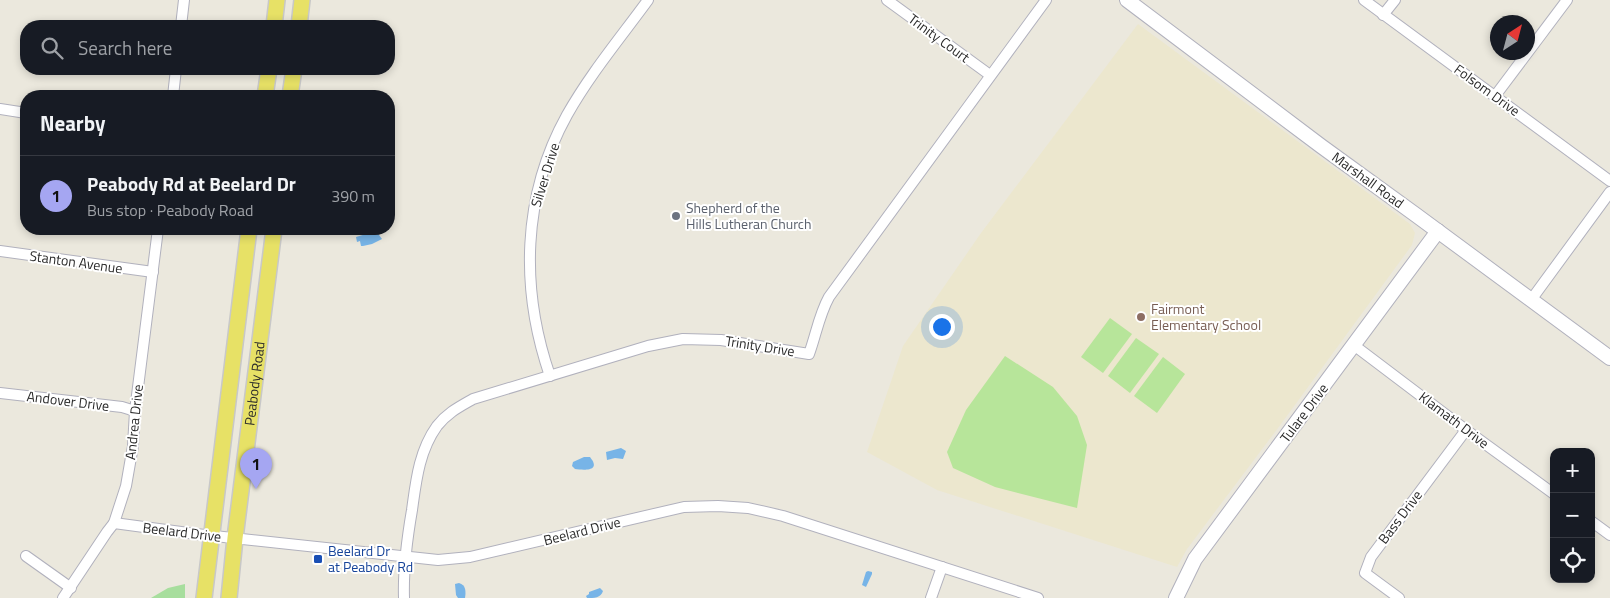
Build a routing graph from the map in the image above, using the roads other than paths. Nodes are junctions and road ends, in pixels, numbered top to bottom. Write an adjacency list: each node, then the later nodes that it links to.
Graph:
1 (184, 0): 12 (street)
2 (277, 0): 13 (main road)
3 (302, 0): 14 (main road)
4 (648, 0): 36 (street, Silver Drive)
5 (887, 0): 18 (street, Trinity Court)
6 (1046, 0): 18 (street, Trinity Drive)
7 (1127, 0): 27 (street, Marshall Road)
8 (1364, 0): 11 (street, Folsom Drive)
9 (1395, 0): 11 (street)
10 (1567, 0): 22 (street)
11 (1384, 15): 22 (street, Folsom Drive)
12 (182, 20)
13 (275, 20)
14 (300, 20)
15 (175, 75): 19 (street)
16 (268, 75): 20 (main road)
17 (293, 75): 21 (main road)
18 (990, 75): 36 (street, Trinity Drive)
19 (174, 90)
20 (266, 90)
21 (291, 90)
22 (1496, 96): 25 (street, Folsom Drive)
23 (0, 109): 24 (street)
24 (20, 111)
25 (1610, 181)
26 (1610, 192): 33 (street)
27 (1438, 231): 33 (street, Marshall Road); 34 (street, Tulare Drive)
28 (157, 235): 32 (street, Andrea Drive)
29 (248, 235): 44 (main road, Peabody Road)
30 (273, 235): 45 (main road, Peabody Road)
31 (0, 251): 32 (street, Stanton Avenue)
32 (153, 272): 38 (street, Andrea Drive)
33 (1531, 300): 35 (street, Marshall Road)
34 (1354, 346): 39 (street, Klamath Drive); 56 (street, Tulare Drive)
35 (1610, 358)
36 (550, 376): 47 (street, Trinity Drive)
37 (0, 393): 38 (street, Andover Drive)
38 (135, 411): 41 (street, Andrea Drive)
39 (1466, 430): 40 (street, Klamath Drive); 57 (street, Bass Drive)
40 (1553, 493)
41 (114, 523): 44 (street, Beelard Drive); 49 (street, Andrea Drive)
42 (1595, 524): 43 (street)
43 (1610, 535)
44 (212, 536): 45 (street, Beelard Drive); 51 (main road, Peabody Road)
45 (235, 538): 47 (street, Beelard Drive); 52 (main road, Peabody Road)
46 (26, 556): 49 (street)
47 (405, 557): 48 (street, Beelard Drive); 53 (street, Trinity Drive)
48 (942, 567): 54 (street); 55 (street, Beelard Drive)
49 (71, 588): 50 (street, Andrea Drive)
50 (63, 598)
51 (204, 598)
52 (229, 598)
53 (404, 598)
54 (930, 598)
55 (1038, 598)
56 (1176, 598)
57 (1399, 598)

